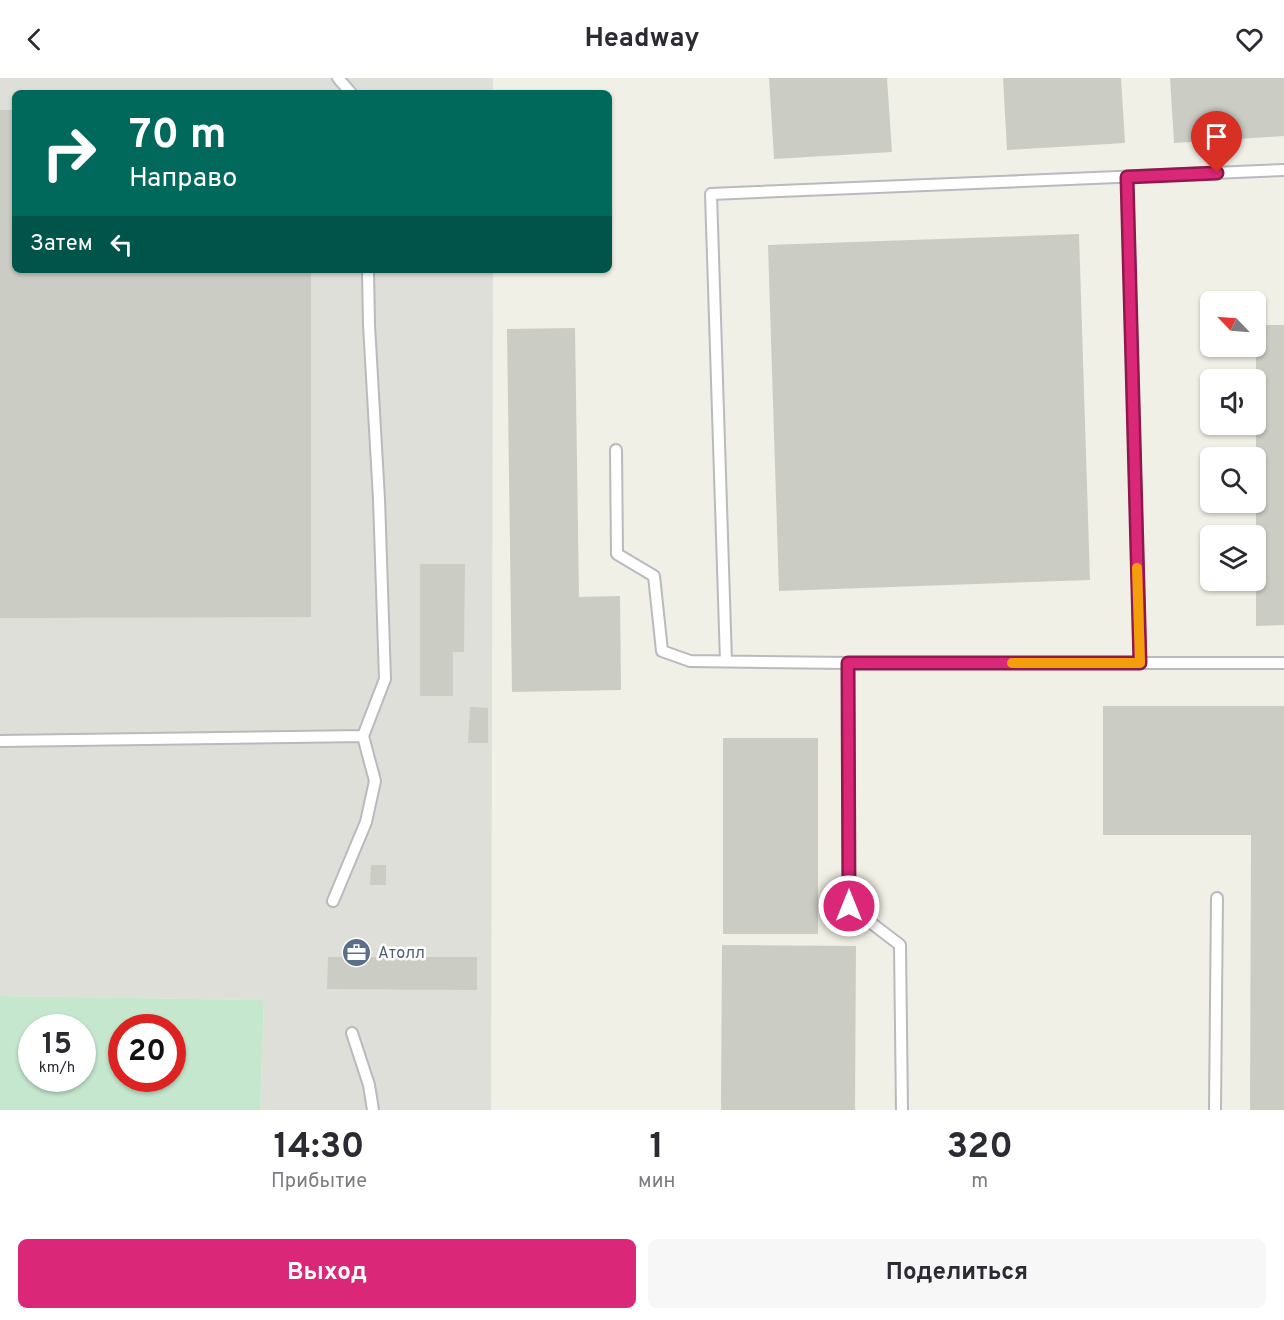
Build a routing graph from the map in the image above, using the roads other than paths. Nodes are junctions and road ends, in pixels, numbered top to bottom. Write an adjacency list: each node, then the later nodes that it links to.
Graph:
1 (338, 78): 2 (lane)
2 (348, 90)
3 (1284, 170): 4 (lane)
4 (1127, 177): 7 (lane); 9 (lane)
5 (368, 273): 11 (lane)
6 (616, 450): 7 (lane)
7 (726, 661): 8 (lane)
8 (848, 663): 9 (lane); 17 (lane)
9 (1140, 663): 10 (lane)
10 (1284, 663)
11 (363, 736): 12 (lane); 14 (lane)
12 (0, 741)
13 (1218, 898): 18 (lane)
14 (333, 900)
15 (352, 1034): 16 (lane)
16 (374, 1110)
17 (902, 1110)
18 (1215, 1110)

